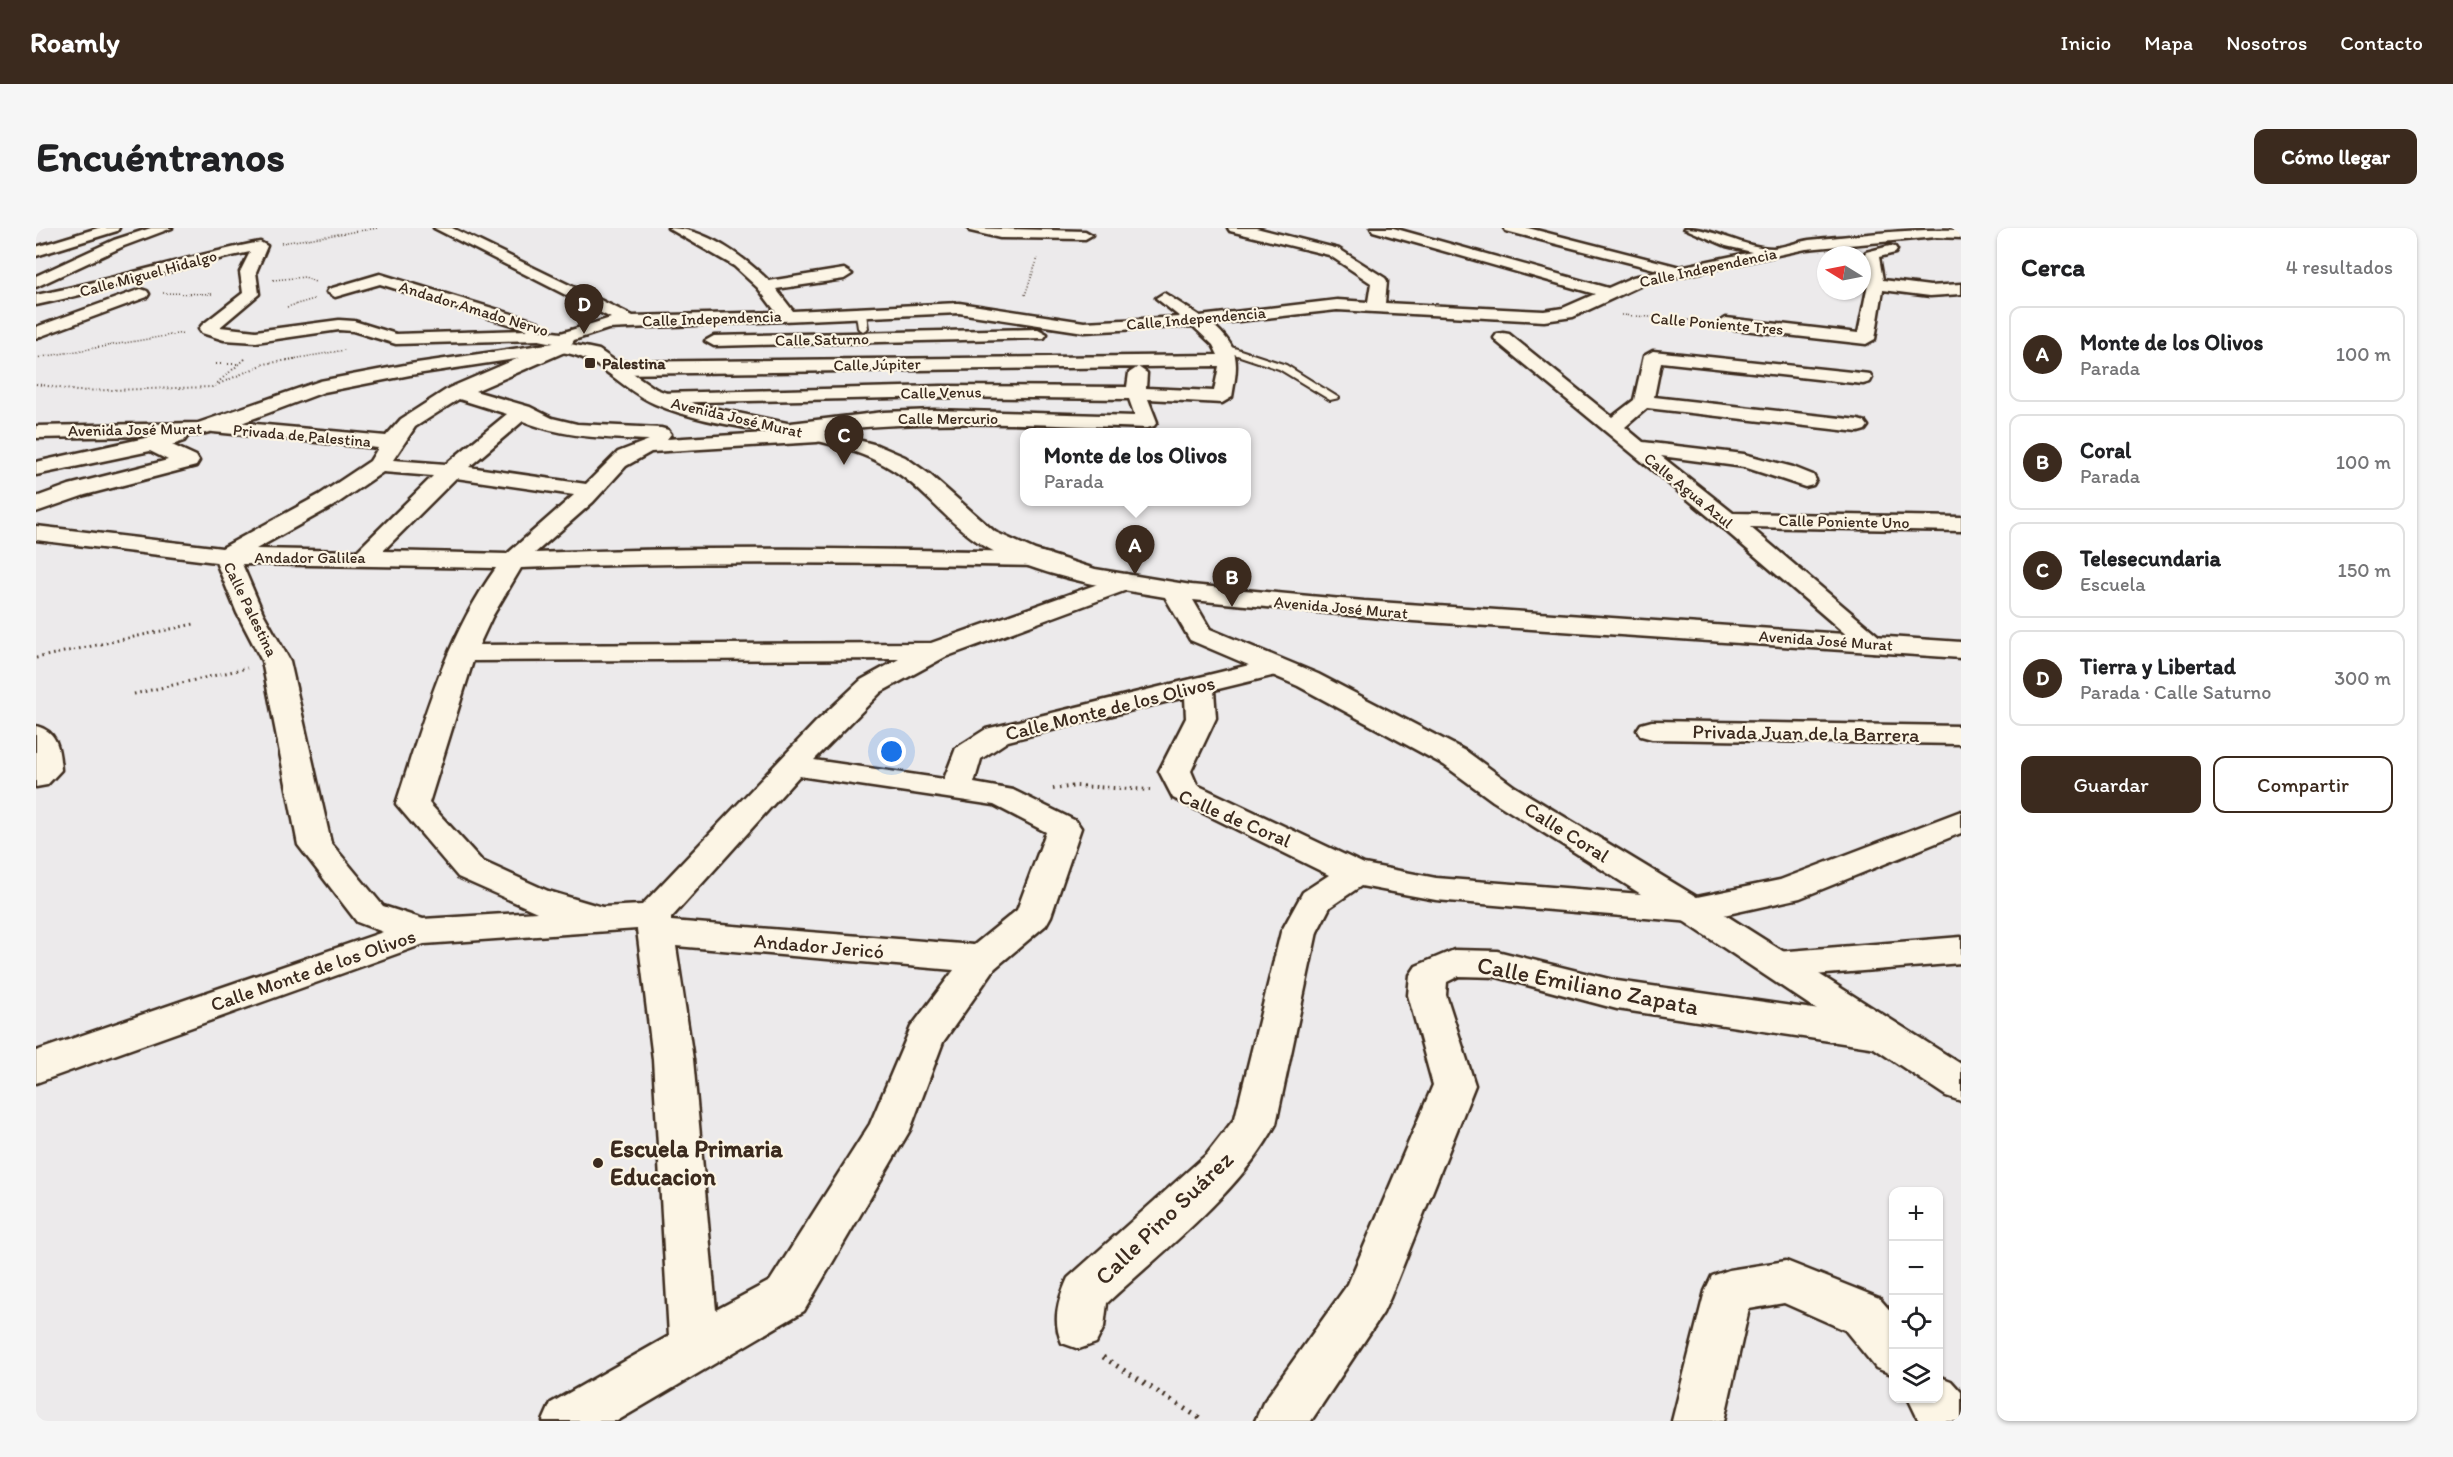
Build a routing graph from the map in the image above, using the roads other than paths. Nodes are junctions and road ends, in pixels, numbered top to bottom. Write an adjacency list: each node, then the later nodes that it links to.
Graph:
1 (81, 228): 12 (street)
2 (112, 228): 12 (street)
3 (165, 228): 28 (street)
4 (441, 228): 38 (street, Calle Independencia)
5 (675, 228): 30 (street)
6 (975, 228): 17 (street)
7 (1235, 228): 36 (street)
8 (1378, 228): 33 (street)
9 (1511, 228): 26 (street)
10 (1691, 228): 24 (street)
11 (1916, 228): 14 (street)
12 (98, 232): 23 (street)
13 (238, 233): 20 (street)
14 (1936, 233): 16 (street, Calle Independencia); 18 (street, Calle Independencia)
15 (1790, 234): 19 (street)
16 (1961, 234)
17 (1085, 235)
18 (1857, 239): 19 (street, Calle Independencia); 21 (street)
19 (1823, 243): 24 (street, Calle Independencia)
20 (260, 246): 25 (street, Calle Miguel Hidalgo); 45 (street)
21 (1890, 250): 22 (street); 29 (street)
22 (1907, 250)
23 (36, 252)
24 (1775, 253): 26 (street, Calle Independencia)
25 (168, 266): 35 (street, Calle Miguel Hidalgo); 42 (street)
26 (1685, 272): 33 (street, Calle Independencia)
27 (844, 274): 30 (street)
28 (36, 282)
29 (1876, 285): 31 (street); 40 (street, Calle Poniente Tres)
30 (767, 286): 37 (street)
31 (1961, 290)
32 (335, 292): 45 (street, Andador Amado Nervo)
33 (1611, 294): 36 (street, Calle Independencia)
34 (1164, 298): 39 (street)
35 (36, 300)
36 (1376, 307): 39 (street, Calle Independencia)
37 (788, 316): 38 (street, Calle Independencia); 41 (street, Calle Independencia)
38 (630, 321): 45 (street)
39 (1198, 321): 41 (street, Calle Independencia); 47 (street)
40 (1726, 323)
41 (1084, 327): 44 (street, Calle Saturno)
42 (36, 333)
43 (1503, 338): 62 (street, Calle Agua Azul)
44 (696, 341)
45 (563, 342): 46 (street); 50 (street, Avenida José Murat); 52 (street, Calle Palestina); 63 (street, Avenida José Murat)
46 (612, 342)
47 (1227, 354): 48 (street, Calle Júpiter); 53 (street, Calle Venus); 55 (lane)
48 (1139, 362): 49 (street, Calle Júpiter); 53 (street)
49 (772, 365): 50 (street, Calle Júpiter); 54 (street)
50 (615, 368): 56 (street, Avenida José Murat)
51 (1863, 378): 57 (street)
52 (456, 392): 58 (street); 69 (street, Calle Palestina)
53 (1136, 392): 54 (street, Calle Venus); 61 (street, Calle Mercurio)
54 (753, 395): 56 (street, Calle Venus)
55 (1334, 398)
56 (661, 399): 59 (street, Avenida José Murat)
57 (1643, 402): 60 (street); 62 (street)
58 (523, 411): 59 (street); 71 (street)
59 (748, 423): 64 (street, Avenida José Murat)
60 (1858, 426)
61 (1113, 427): 64 (street, Calle Mercurio)
62 (1612, 427): 68 (street, Calle Agua Azul)
63 (206, 428): 65 (street, Avenida José Murat); 67 (street); 69 (street, Privada de Palestina)
64 (786, 430): 66 (street, Avenida José Murat)
65 (36, 432)
66 (817, 436): 73 (street); 80 (street, Avenida José Murat)
67 (155, 445): 70 (street); 74 (street)
68 (1634, 447): 72 (street); 75 (street, Calle Agua Azul)
69 (385, 454): 71 (street, Privada de Palestina); 78 (street, Calle Palestina)
70 (36, 469)
71 (451, 471): 73 (street, Privada de Palestina); 79 (street)
72 (1805, 480)
73 (591, 491): 81 (street)
74 (36, 505)
75 (1727, 520): 76 (street, Calle Poniente Uno); 84 (street, Calle Agua Azul)
76 (1961, 524)
77 (36, 533): 78 (street, Andador Galilea)
78 (226, 556): 79 (street, Andador Galilea); 101 (street, Calle Palestina)
79 (365, 557): 81 (street, Andador Galilea)
80 (1041, 559): 81 (street, Andador Galilea); 82 (street, Avenida José Murat)
81 (514, 561): 87 (street)
82 (1126, 582): 83 (street, Avenida José Murat); 86 (street)
83 (1174, 591): 84 (street, Avenida José Murat); 88 (street, Calle Coral)
84 (1874, 644): 85 (street, Avenida José Murat)
85 (1961, 650)
86 (935, 651): 87 (street); 93 (street)
87 (460, 653): 99 (street)
88 (1274, 668): 89 (street, Calle Monte de los Olivos); 98 (street, Calle Coral)
89 (1199, 687): 95 (street, Calle Monte de los Olivos); 97 (street, Calle de Coral)
90 (1652, 730): 92 (street, Privada Juan de la Barrera)
91 (36, 735): 94 (street)
92 (1961, 735)
93 (793, 766): 95 (street); 100 (street)
94 (36, 778)
95 (956, 791): 103 (street)
96 (1961, 821): 98 (street)
97 (1355, 874): 98 (street, Calle de Coral); 108 (street, Calle Pino Suárez)
98 (1692, 910): 104 (street, Calle Coral)
99 (599, 919): 100 (street, Calle Monte de los Olivos); 101 (street, Calle Monte de los Olivos)
100 (654, 924): 103 (street, Andador Jericó); 109 (street)
101 (421, 932): 106 (street, Calle Monte de los Olivos)
102 (1961, 950): 104 (street)
103 (982, 959): 109 (street)
104 (1777, 965): 105 (street, Calle Coral)
105 (1883, 1034): 107 (street, Calle Coral); 113 (street, Calle Emiliano Zapata)
106 (36, 1067)
107 (1961, 1085)
108 (1079, 1327)
109 (696, 1348): 112 (street)
110 (1891, 1349): 114 (street)
111 (1937, 1403): 115 (street)
112 (568, 1421)
113 (1281, 1421)
114 (1698, 1421)
115 (1952, 1421)

